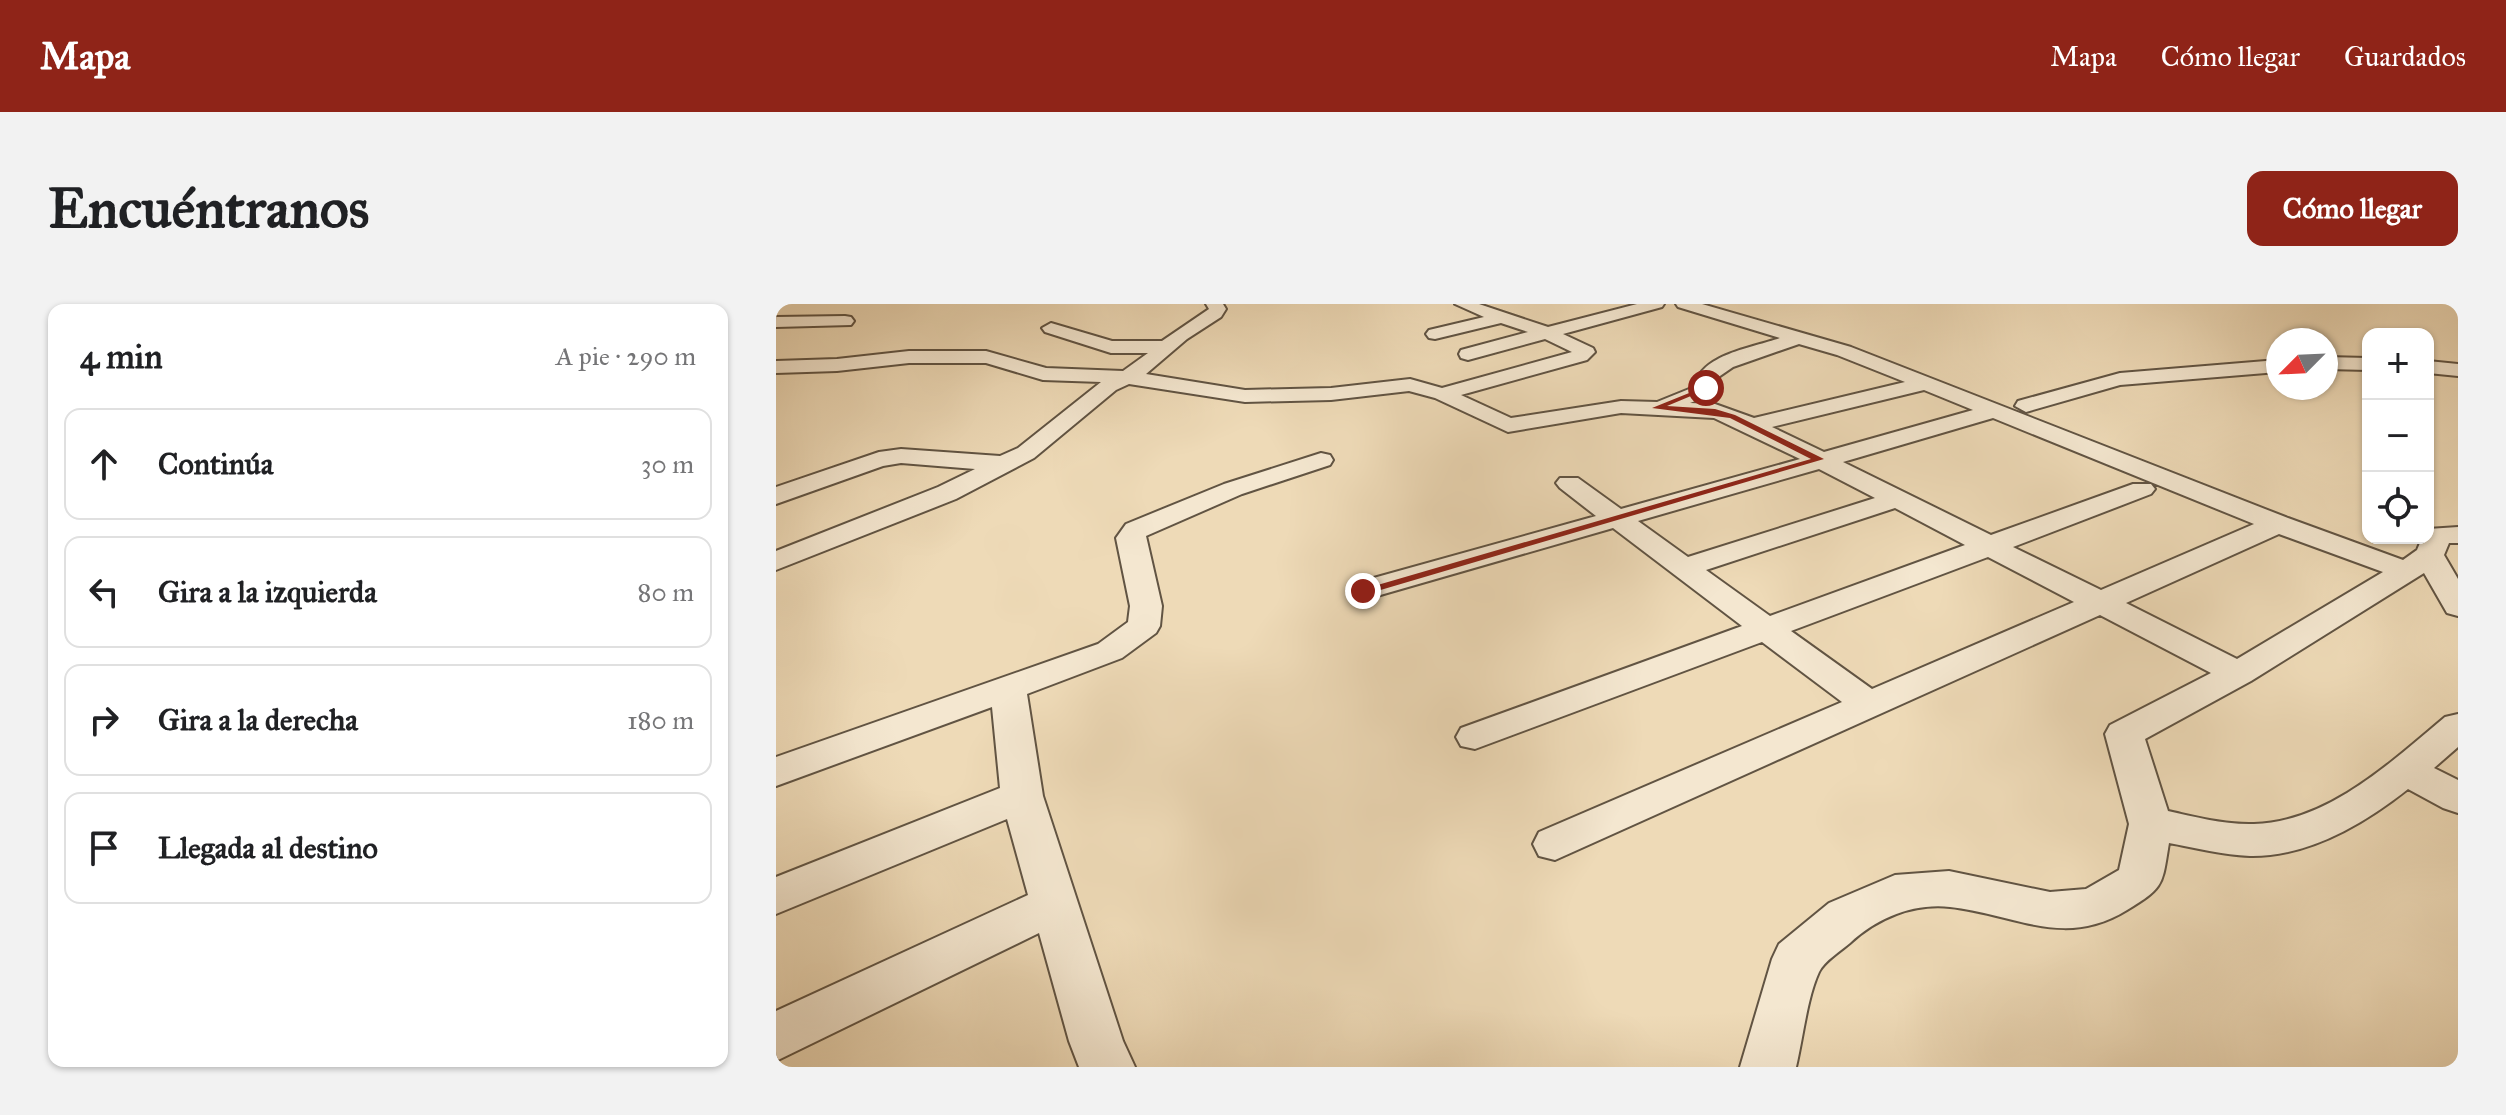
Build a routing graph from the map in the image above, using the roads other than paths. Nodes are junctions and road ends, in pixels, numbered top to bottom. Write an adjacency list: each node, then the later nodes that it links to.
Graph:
1 (1214, 304): 15 (street)
2 (1463, 304): 8 (street)
3 (1656, 304): 12 (street)
4 (1684, 304): 7 (street)
5 (1752, 308): 7 (street)
6 (1531, 311): 8 (street)
7 (1724, 316): 14 (street)
8 (1502, 318): 12 (street); 13 (street)
9 (845, 321): 10 (street)
10 (776, 322)
11 (1051, 328): 15 (street)
12 (1547, 333): 16 (street); 25 (street)
13 (1435, 334)
14 (1800, 337): 24 (street); 27 (street)
15 (1166, 347): 23 (street)
16 (1468, 354)
17 (2338, 363): 18 (street)
18 (2362, 364)
19 (776, 367): 23 (street)
20 (2266, 367): 26 (street)
21 (2434, 368): 22 (street)
22 (2458, 370)
23 (1126, 377): 25 (street); 32 (street)
24 (1924, 384): 28 (street); 29 (street)
25 (1442, 394): 27 (street)
26 (2026, 406)
27 (1656, 408): 29 (street)
28 (1994, 411): 30 (street); 38 (street)
29 (1751, 425): 30 (street)
30 (1819, 459): 36 (street); 37 (street)
31 (1321, 460): 49 (street)
32 (1003, 464): 35 (street); 41 (street)
33 (1569, 483): 37 (street)
34 (2142, 489): 40 (street)
35 (776, 496)
36 (1898, 499): 40 (street); 43 (street)
37 (1619, 519): 43 (street); 44 (street)
38 (2278, 524): 42 (street); 45 (street)
39 (2458, 535): 42 (street)
40 (1989, 547): 45 (street); 47 (street)
41 (776, 561)
42 (2418, 563): 46 (street); 48 (street)
43 (1683, 568): 47 (street)
44 (1363, 591)
45 (2096, 602): 48 (street); 50 (street)
46 (2458, 606)
47 (1766, 629): 50 (street); 52 (street)
48 (2238, 673): 57 (street)
49 (1008, 690): 54 (street); 55 (street)
50 (1868, 704): 58 (street)
51 (2458, 726): 53 (street)
52 (1475, 737)
53 (2406, 770): 56 (street); 57 (street)
54 (776, 772)
55 (1022, 796): 59 (street); 60 (street)
56 (2458, 798)
57 (2151, 824): 63 (street)
58 (1555, 844)
59 (776, 896)
60 (1054, 904): 61 (street); 62 (street)
61 (776, 1037)
62 (1107, 1067)
63 (1768, 1067)

